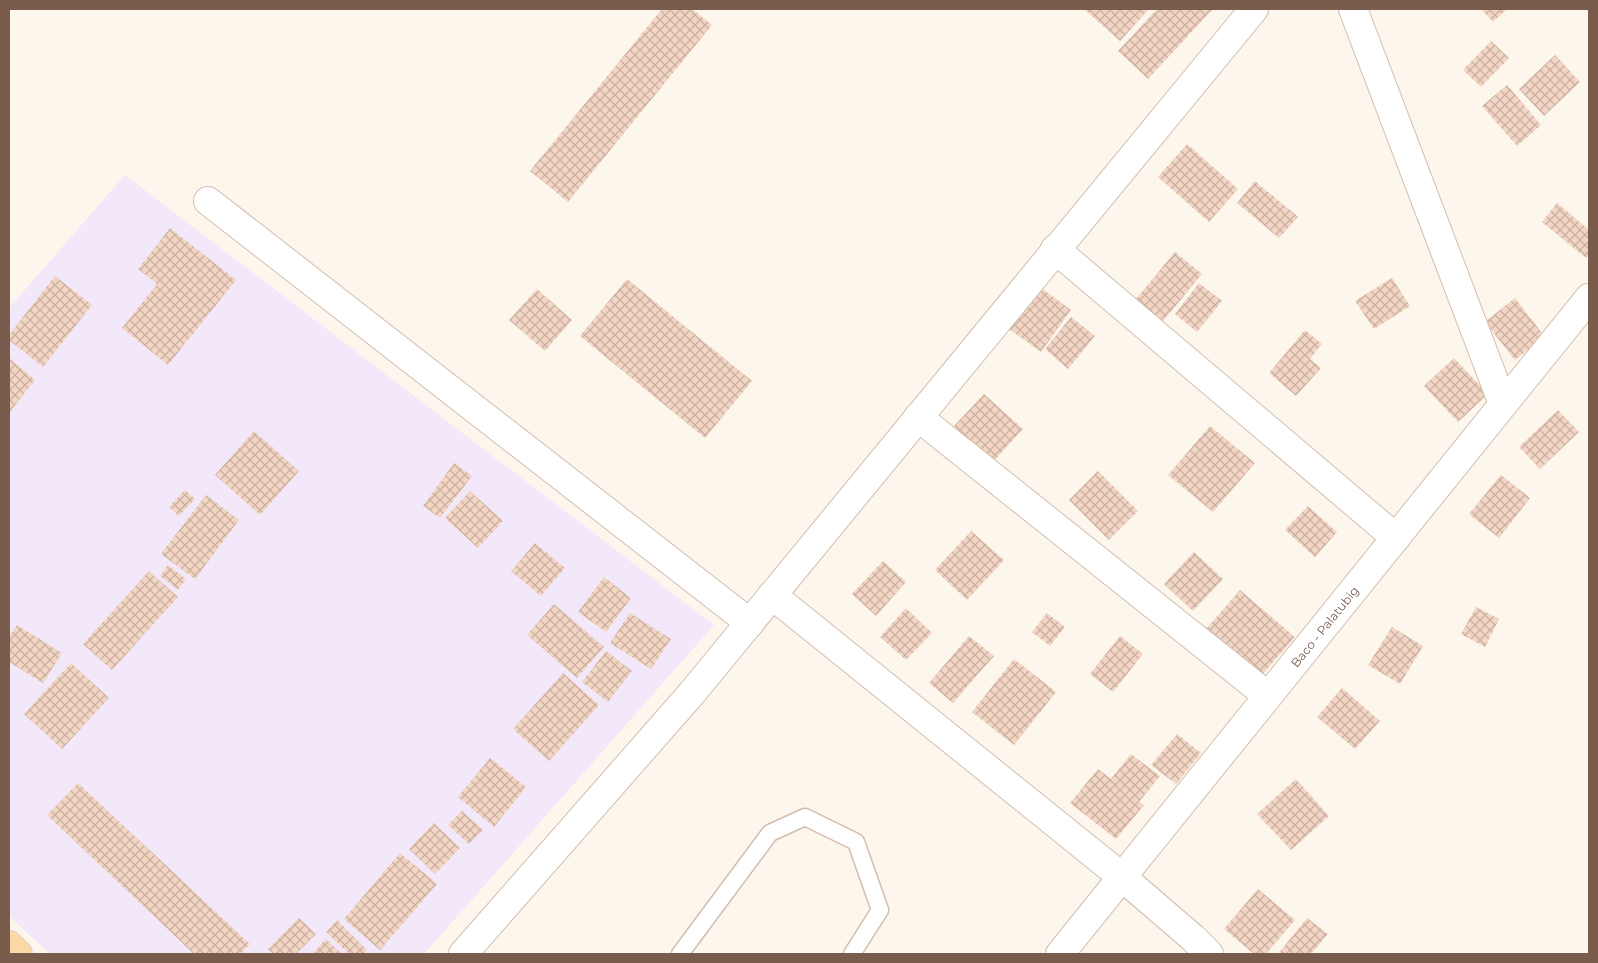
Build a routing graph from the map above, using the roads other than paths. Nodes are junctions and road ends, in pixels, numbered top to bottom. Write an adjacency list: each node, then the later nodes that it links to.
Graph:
1 (1254, 9): 4 (street)
2 (1353, 9): 6 (street)
3 (208, 201): 10 (street)
4 (1055, 249): 7 (street); 8 (street)
5 (1589, 298): 6 (street, Baco - Palatubig)
6 (1503, 404): 8 (street, Baco - Palatubig)
7 (918, 417): 9 (street); 11 (street)
8 (1396, 538): 11 (street, Baco - Palatubig)
9 (772, 595): 10 (street); 12 (street)
10 (750, 622): 16 (street)
11 (1268, 696): 12 (street, Baco - Palatubig)
12 (1122, 877): 14 (street); 19 (street, Baco - Palatubig)
13 (9, 945): 15 (main road)
14 (1195, 949)
15 (18, 954)
16 (463, 954)
17 (680, 954): 18 (lane)
18 (852, 954)
19 (1060, 954)

